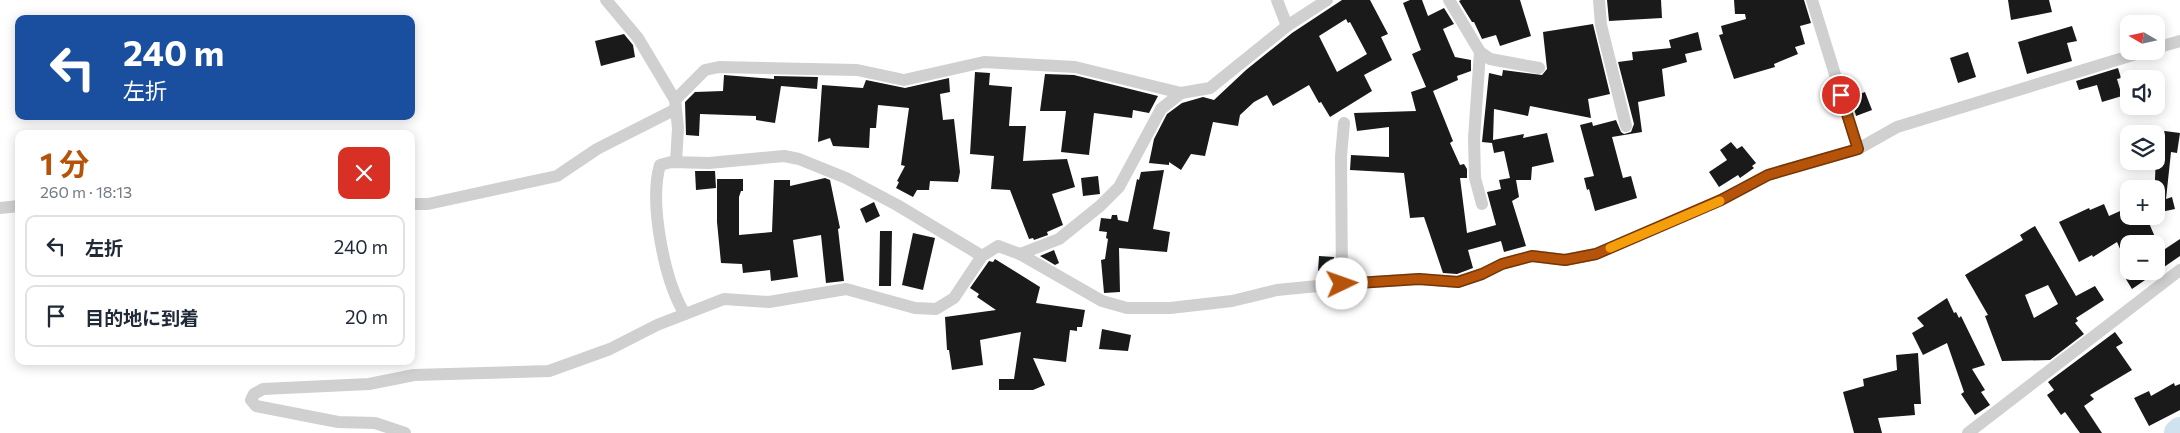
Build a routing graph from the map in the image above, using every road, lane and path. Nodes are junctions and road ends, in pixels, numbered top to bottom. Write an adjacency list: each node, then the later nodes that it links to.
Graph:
1 (606, 0): 14 (street)
2 (1277, 0): 7 (street)
3 (1327, 0): 7 (street)
4 (1449, 0): 10 (street)
5 (1599, 0): 16 (street)
6 (1812, 0): 17 (street)
7 (1288, 26): 13 (street)
8 (2180, 41): 9 (street)
9 (2165, 45)
10 (1480, 52): 12 (street); 20 (street)
11 (2120, 59): 17 (street)
12 (1539, 68)
13 (1181, 93): 14 (street); 23 (street)
14 (675, 105): 18 (street); 19 (street)
15 (1344, 123): 26 (street)
16 (1626, 126)
17 (1858, 149): 26 (street)
18 (676, 162): 24 (street); 27 (street)
19 (415, 204)
20 (1482, 204)
21 (15, 206): 22 (street)
22 (0, 208)
23 (1020, 254): 24 (street); 26 (street)
24 (982, 256): 27 (street)
25 (2180, 270): 29 (street)
26 (1342, 284)
27 (685, 314): 28 (street)
28 (405, 433)
29 (1968, 433)

